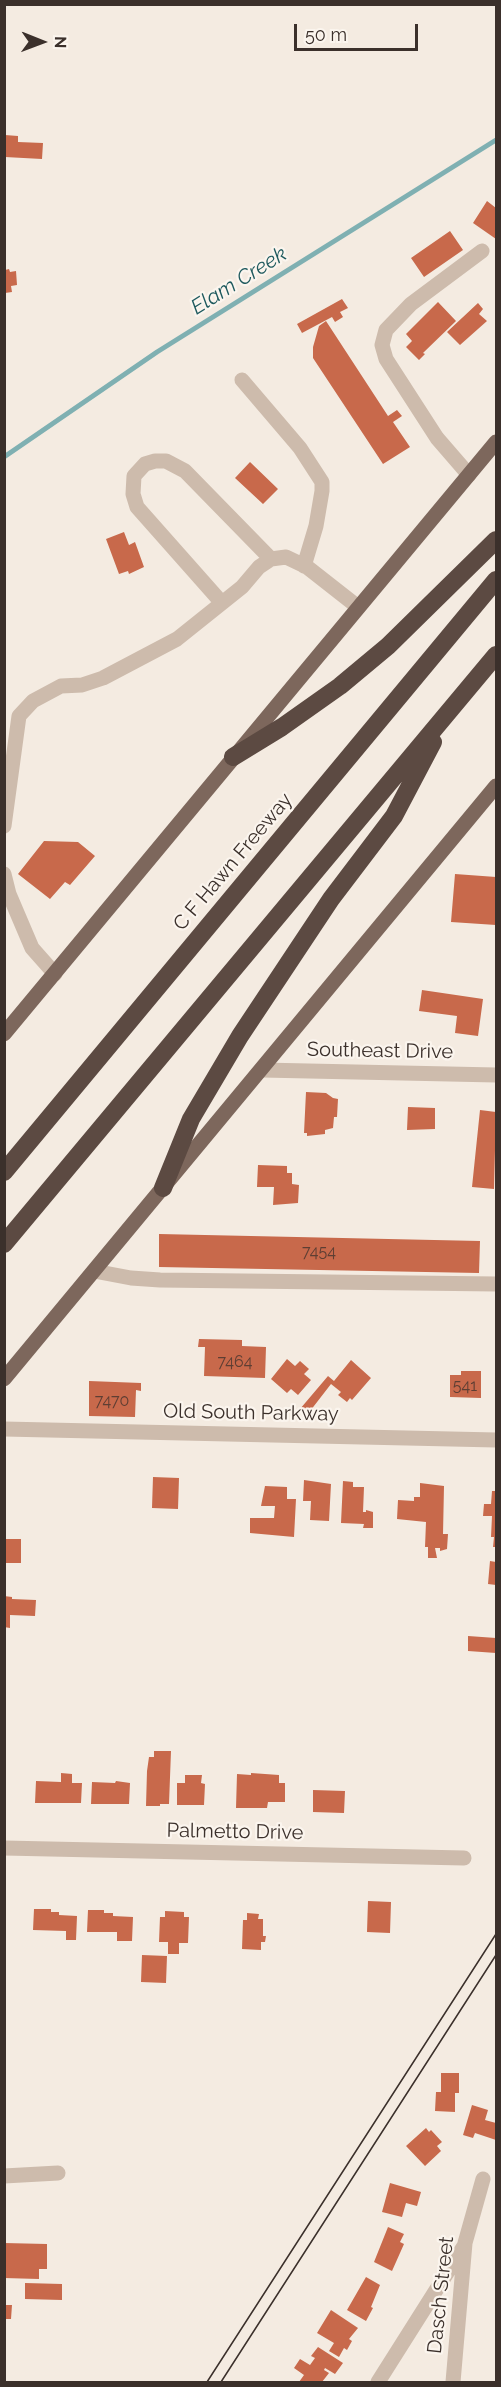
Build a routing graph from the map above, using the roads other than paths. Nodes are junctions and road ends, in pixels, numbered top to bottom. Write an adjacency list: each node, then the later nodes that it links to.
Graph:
1 (482, 251): 4 (street)
2 (242, 380): 7 (street)
3 (496, 442): 4 (main road)
4 (469, 475): 10 (main road)
5 (496, 540): 13 (highway)
6 (271, 559): 7 (street); 9 (street); 9 (street)
7 (304, 566): 10 (street)
8 (496, 580): 21 (highway, C F Hawn Freeway)
9 (222, 603): 15 (street)
10 (358, 607): 13 (main road)
11 (496, 655): 12 (highway)
12 (449, 712): 22 (highway); 23 (highway)
13 (232, 757): 17 (main road)
14 (496, 786): 19 (main road)
15 (4, 826)
16 (4, 874): 17 (street)
17 (55, 974): 18 (main road)
18 (4, 1034)
19 (262, 1070): 20 (street, Southeast Drive); 22 (main road)
20 (496, 1075)
21 (4, 1172)
22 (163, 1188): 24 (main road)
23 (4, 1244)
24 (94, 1271): 25 (street); 26 (main road)
25 (496, 1284)
26 (4, 1379)
27 (4, 1429): 28 (street, Old South Parkway)
28 (496, 1440)
29 (4, 1848): 30 (street, Palmetto Drive)
30 (464, 1858)
31 (58, 2174): 32 (street)
32 (4, 2176)
33 (483, 2179): 34 (street, Dasch Street)
34 (465, 2243): 35 (street); 36 (street, Dasch Street)
35 (378, 2382)
36 (453, 2382)

